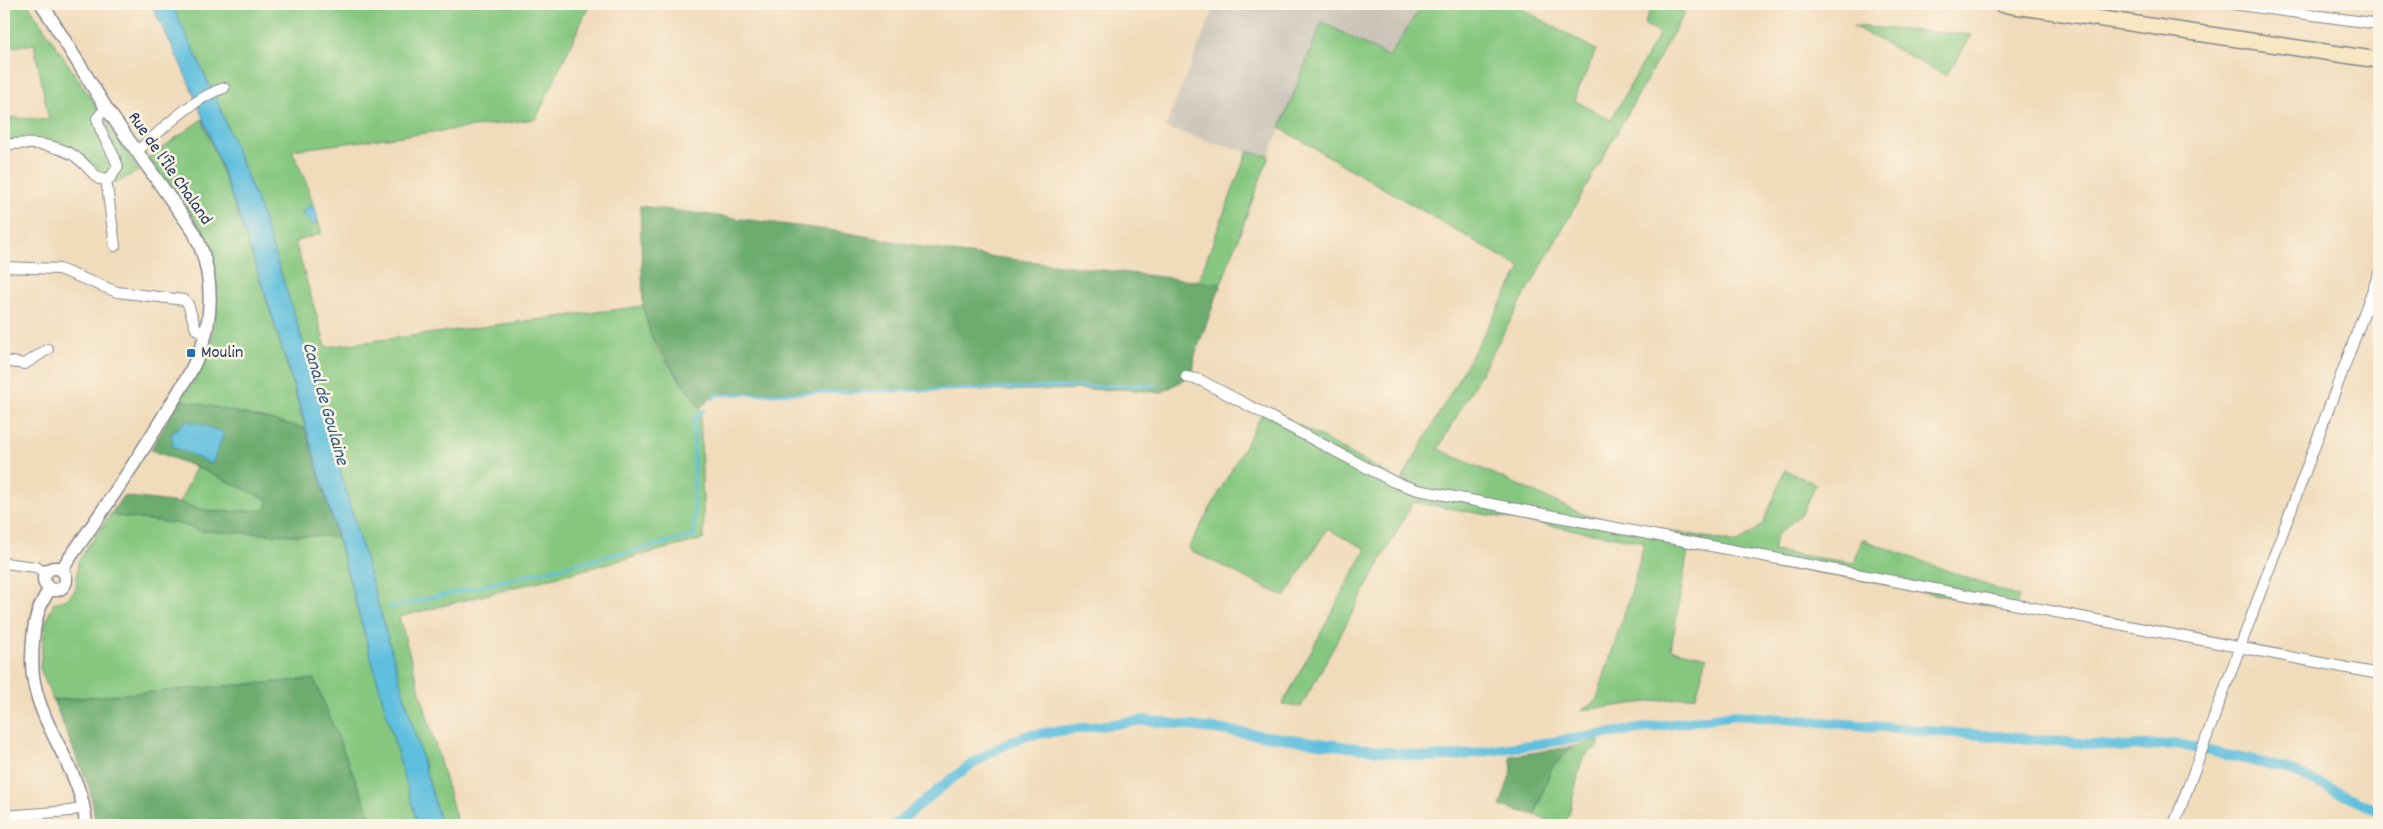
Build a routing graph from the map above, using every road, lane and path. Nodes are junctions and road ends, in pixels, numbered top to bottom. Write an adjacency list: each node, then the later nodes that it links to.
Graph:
1 (42, 4): 7 (street, Rue de l'Île Chaland)
2 (2001, 4): 5 (main road)
3 (2233, 4): 4 (street)
4 (2379, 24)
5 (2379, 60)
6 (221, 89): 9 (street)
7 (106, 108): 9 (street, Rue de l'Île Chaland); 10 (street)
8 (4, 145): 10 (street)
9 (137, 151): 14 (street, Rue de l'Île Chaland)
10 (106, 179): 11 (street)
11 (115, 246)
12 (4, 267): 14 (street)
13 (2379, 273): 22 (street)
14 (205, 333): 19 (street, Rue de l'Île Chaland)
15 (48, 350): 16 (street)
16 (4, 361)
17 (1186, 377): 22 (street)
18 (4, 562): 20 (street)
19 (61, 570): 20 (street); 21 (street)
20 (46, 573): 21 (street)
21 (50, 589): 24 (street)
22 (2240, 647): 23 (street); 27 (street)
23 (2379, 674)
24 (84, 807): 25 (street); 26 (street)
25 (4, 816)
26 (86, 825)
27 (2174, 825)

